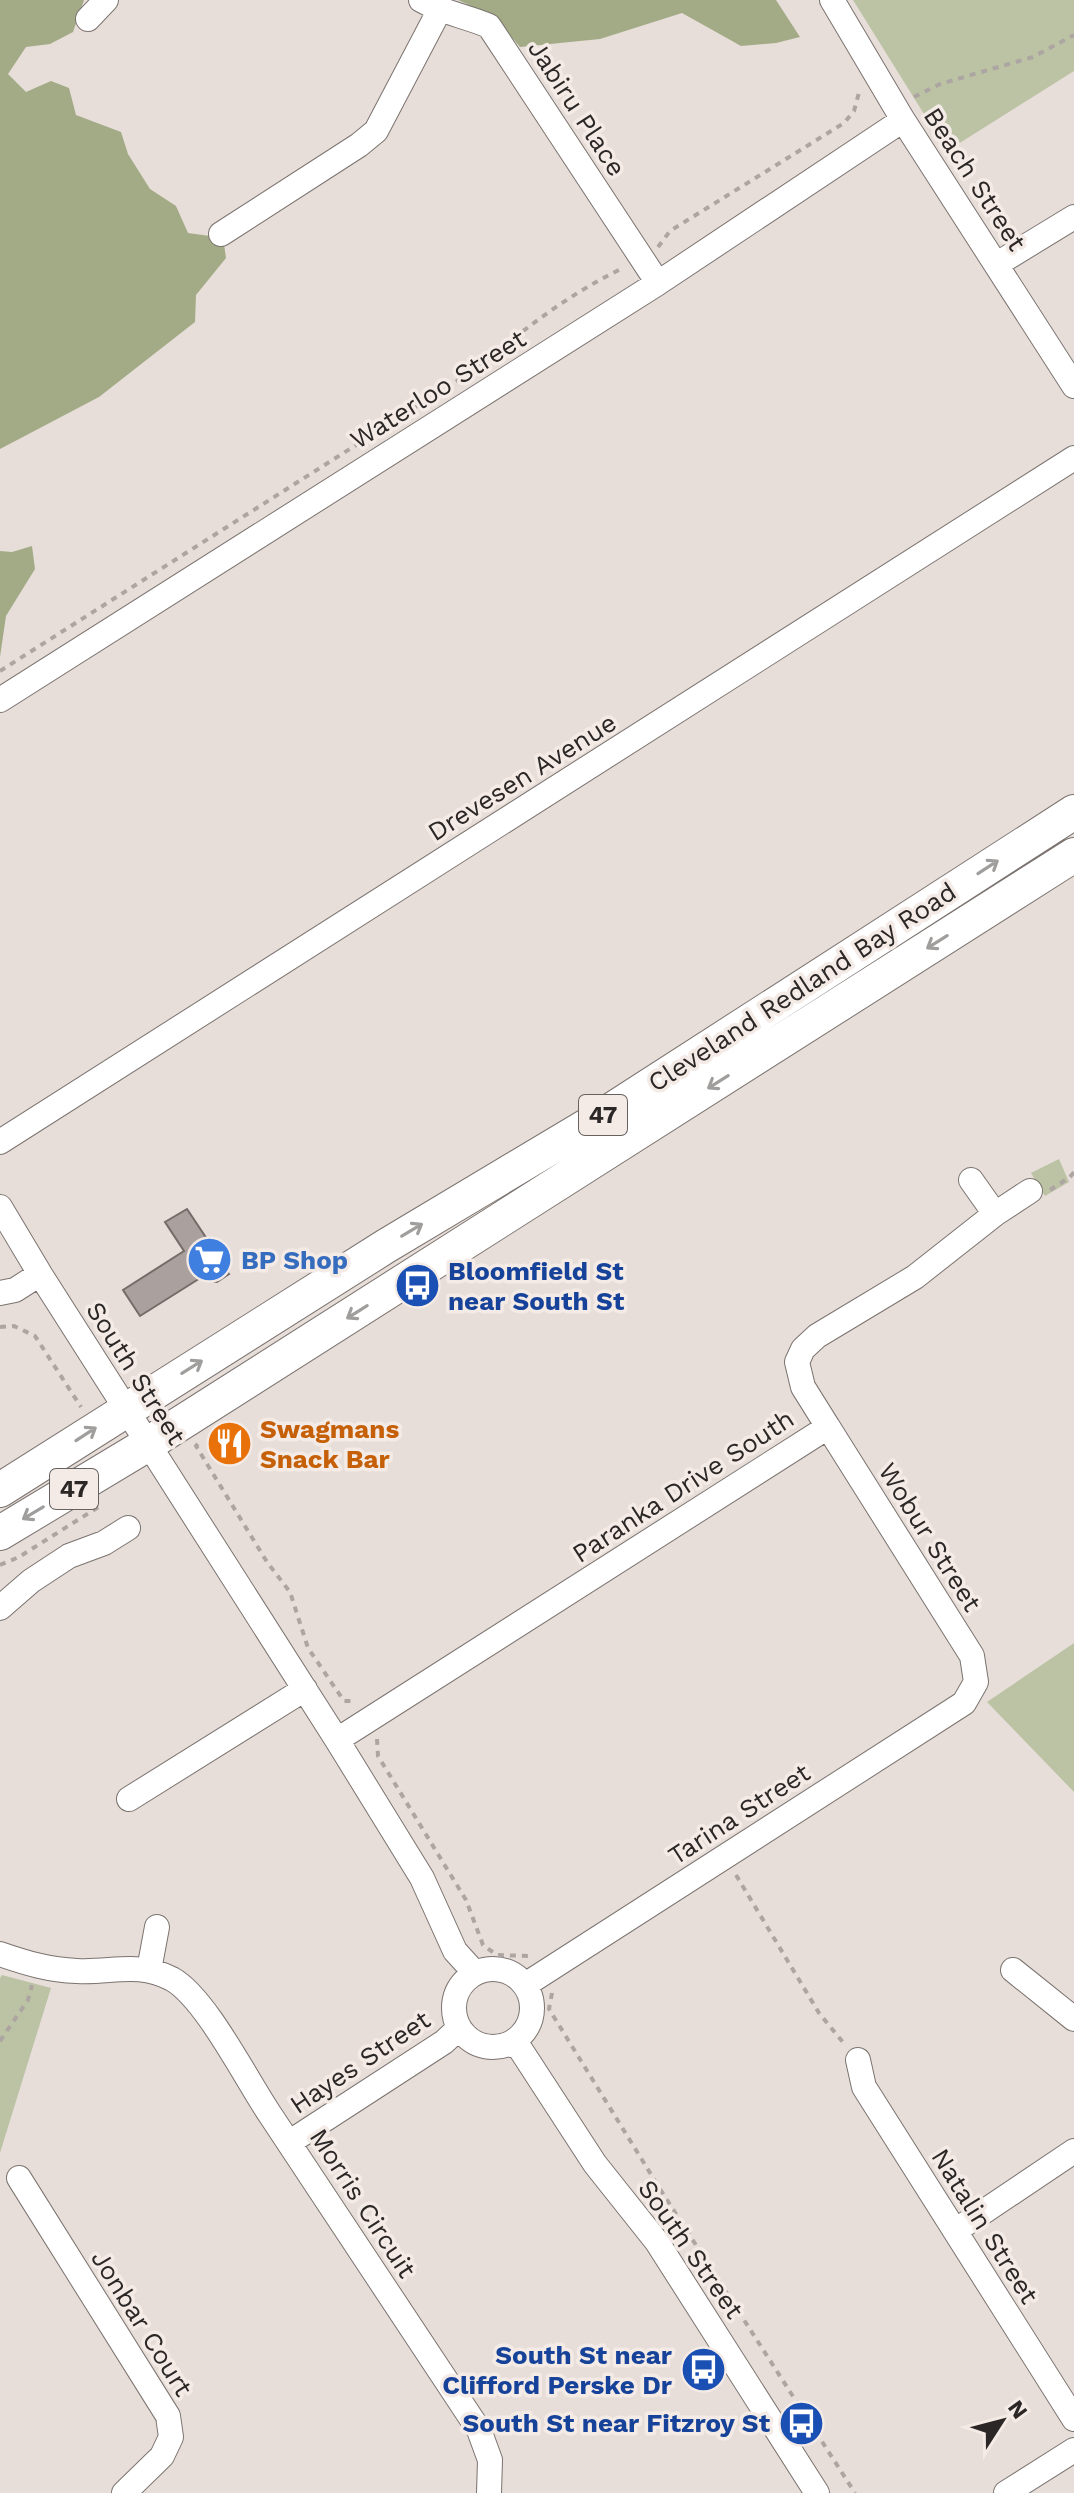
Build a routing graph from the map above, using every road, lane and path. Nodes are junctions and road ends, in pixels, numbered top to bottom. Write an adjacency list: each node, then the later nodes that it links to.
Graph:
1 (106, 0): 4 (street)
2 (832, 0): 6 (street, Beach Street)
3 (430, 5): 9 (street); 10 (street, Jabiru Place)
4 (88, 19)
5 (1074, 35): 6 (path)
6 (884, 88): 7 (street, Beach Street); 10 (path)
7 (903, 120): 11 (street, Beach Street); 12 (street, Waterloo Street)
8 (1074, 217): 11 (street)
9 (221, 234)
10 (642, 259): 12 (street, Jabiru Place); 15 (path)
11 (997, 264): 13 (street, Beach Street)
12 (658, 283): 16 (street, Waterloo Street)
13 (1074, 386)
14 (1074, 458): 19 (street, Drevesen Avenue)
15 (0, 671)
16 (0, 700)
17 (1074, 812): 28 (highway, Cleveland Redland Bay Road / 47, one-way to 17)
18 (1074, 855): 30 (highway, Cleveland Redland Bay Road / 47, one-way to 30)
19 (0, 1142)
20 (971, 1180): 23 (street)
21 (1030, 1191): 23 (street, Paranka Drive South)
22 (0, 1207): 24 (street, South Street)
23 (995, 1214): 29 (street, Paranka Drive South)
24 (40, 1274): 25 (street); 28 (street, South Street)
25 (0, 1293)
26 (0, 1327): 27 (path)
27 (82, 1409)
28 (126, 1409): 30 (street, South Street); 31 (highway, Cleveland Redland Bay Road / 47, one-way to 28)
29 (828, 1427): 37 (street, Wobur Street); 39 (street, Paranka Drive South)
30 (148, 1444): 34 (highway, Cleveland Redland Bay Road / 47, one-way to 34); 38 (street, South Street)
31 (0, 1490)
32 (101, 1506): 35 (path)
33 (128, 1528): 36 (street)
34 (0, 1533)
35 (0, 1565)
36 (0, 1608)
37 (976, 1682): 41 (street, Tarina Street)
38 (305, 1689): 39 (street, South Street); 40 (street)
39 (337, 1740): 47 (street, South Street)
40 (129, 1799)
41 (724, 1856): 48 (street, Tarina Street); 53 (path)
42 (157, 1927): 45 (street)
43 (0, 1954): 44 (street, Morris Circuit)
44 (38, 1968): 45 (street, Morris Circuit); 51 (path)
45 (149, 1970): 54 (street, Morris Circuit)
46 (1013, 1970): 49 (street)
47 (475, 1973): 48 (street); 50 (street)
48 (525, 1985): 52 (street)
49 (1074, 2019)
50 (459, 2028): 52 (street); 54 (street, Hayes Street)
51 (0, 2041)
52 (515, 2041): 62 (street, South Street)
53 (858, 2060): 57 (street, Natalin Street)
54 (290, 2142): 61 (street, Morris Circuit)
55 (1074, 2151): 57 (street)
56 (19, 2178): 60 (street, Jonbar Court)
57 (955, 2231): 58 (street, Natalin Street)
58 (1074, 2419)
59 (1074, 2450): 63 (street)
60 (124, 2493)
61 (489, 2493)
62 (817, 2493)
63 (1006, 2493)

